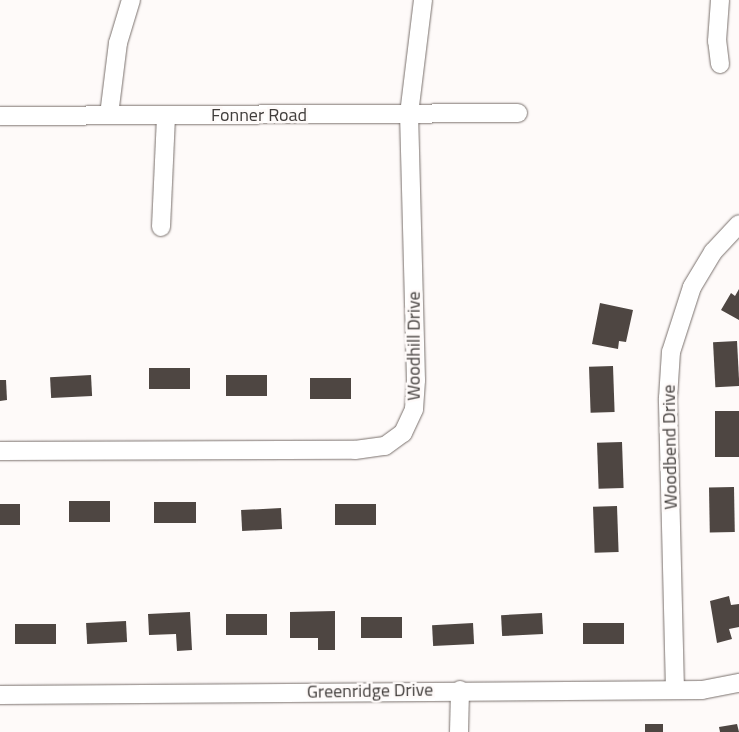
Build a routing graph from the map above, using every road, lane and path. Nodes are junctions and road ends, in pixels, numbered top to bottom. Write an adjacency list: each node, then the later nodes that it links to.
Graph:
1 (131, 0): 7 (street)
2 (423, 0): 6 (street, Woodhill Drive)
3 (720, 0): 4 (street)
4 (720, 64)
5 (518, 113): 6 (street, Fonner Road)
6 (409, 114): 8 (street, Fonner Road); 12 (street, Woodhill Drive)
7 (110, 115): 8 (street, Fonner Road); 9 (street, Fonner Road)
8 (166, 115): 11 (street)
9 (0, 116)
10 (739, 224): 15 (street, Woodbend Drive)
11 (161, 227)
12 (0, 451)
13 (739, 683): 15 (street, Greenridge Drive)
14 (460, 690): 15 (street, Greenridge Drive); 16 (street, Greenridge Drive); 17 (street)
15 (675, 690)
16 (0, 695)
17 (459, 732)

